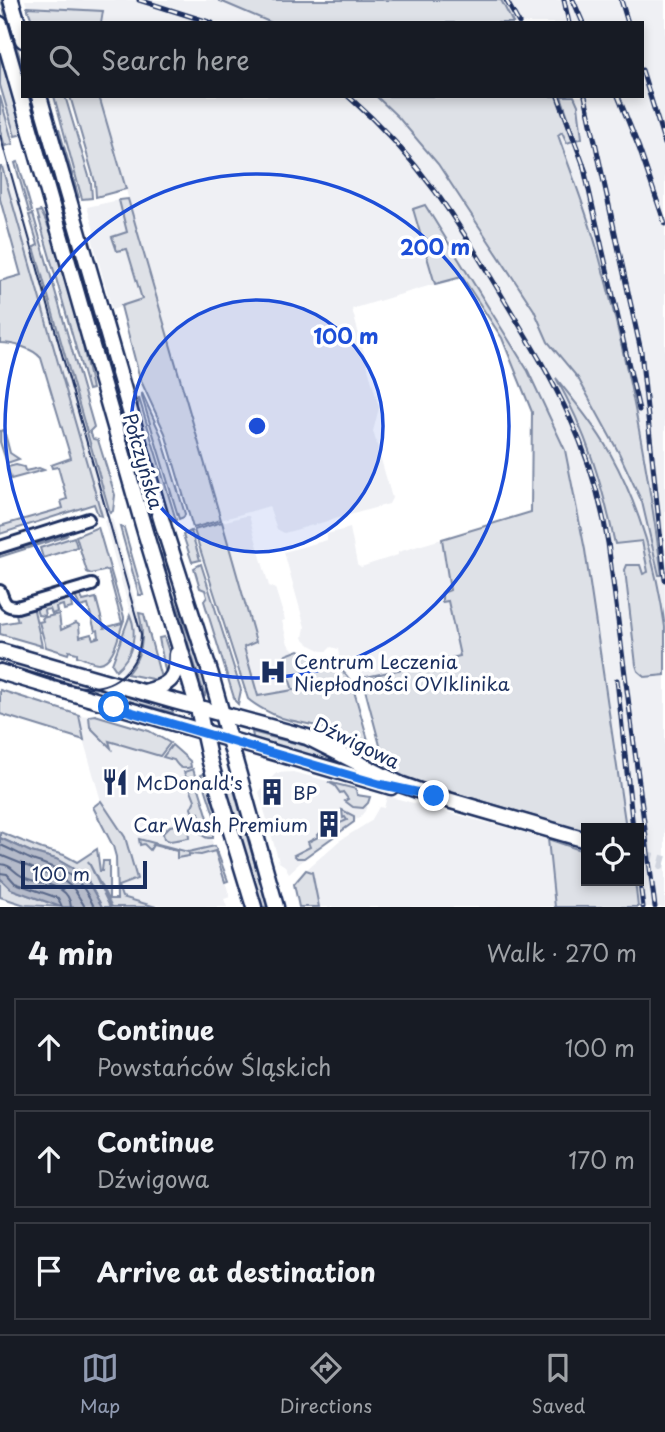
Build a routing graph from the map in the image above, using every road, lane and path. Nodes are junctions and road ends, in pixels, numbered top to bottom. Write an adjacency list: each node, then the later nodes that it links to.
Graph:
1 (11, 0): 3 (main road)
2 (0, 24): 4 (main road, Połczyńska)
3 (21, 33)
4 (21, 98)
5 (21, 98): 10 (main road, Połczyńska)
6 (40, 98): 9 (main road, Połczyńska)
7 (88, 519): 8 (street)
8 (0, 547)
9 (171, 549): 10 (main road); 18 (main road, Połczyńska)
10 (151, 554): 13 (main road, Połczyńska)
11 (92, 585): 12 (street)
12 (0, 591)
13 (177, 642): 16 (main road); 17 (main road, Połczyńska)
14 (0, 651): 16 (main road, Dźwigowa)
15 (0, 672): 19 (main road, Dźwigowa)
16 (143, 692): 17 (main road, Dźwigowa)
17 (198, 708): 18 (main road, Dźwigowa); 19 (main road, Połczyńska)
18 (222, 714): 20 (main road, Połczyńska); 21 (main road, Dźwigowa)
19 (203, 734): 20 (main road, Dźwigowa); 23 (main road, Połczyńska)
20 (230, 741): 21 (main road, Dźwigowa); 24 (main road, Połczyńska)
21 (434, 796): 22 (main road, Dźwigowa)
22 (581, 839)
23 (254, 907)
24 (276, 907)

